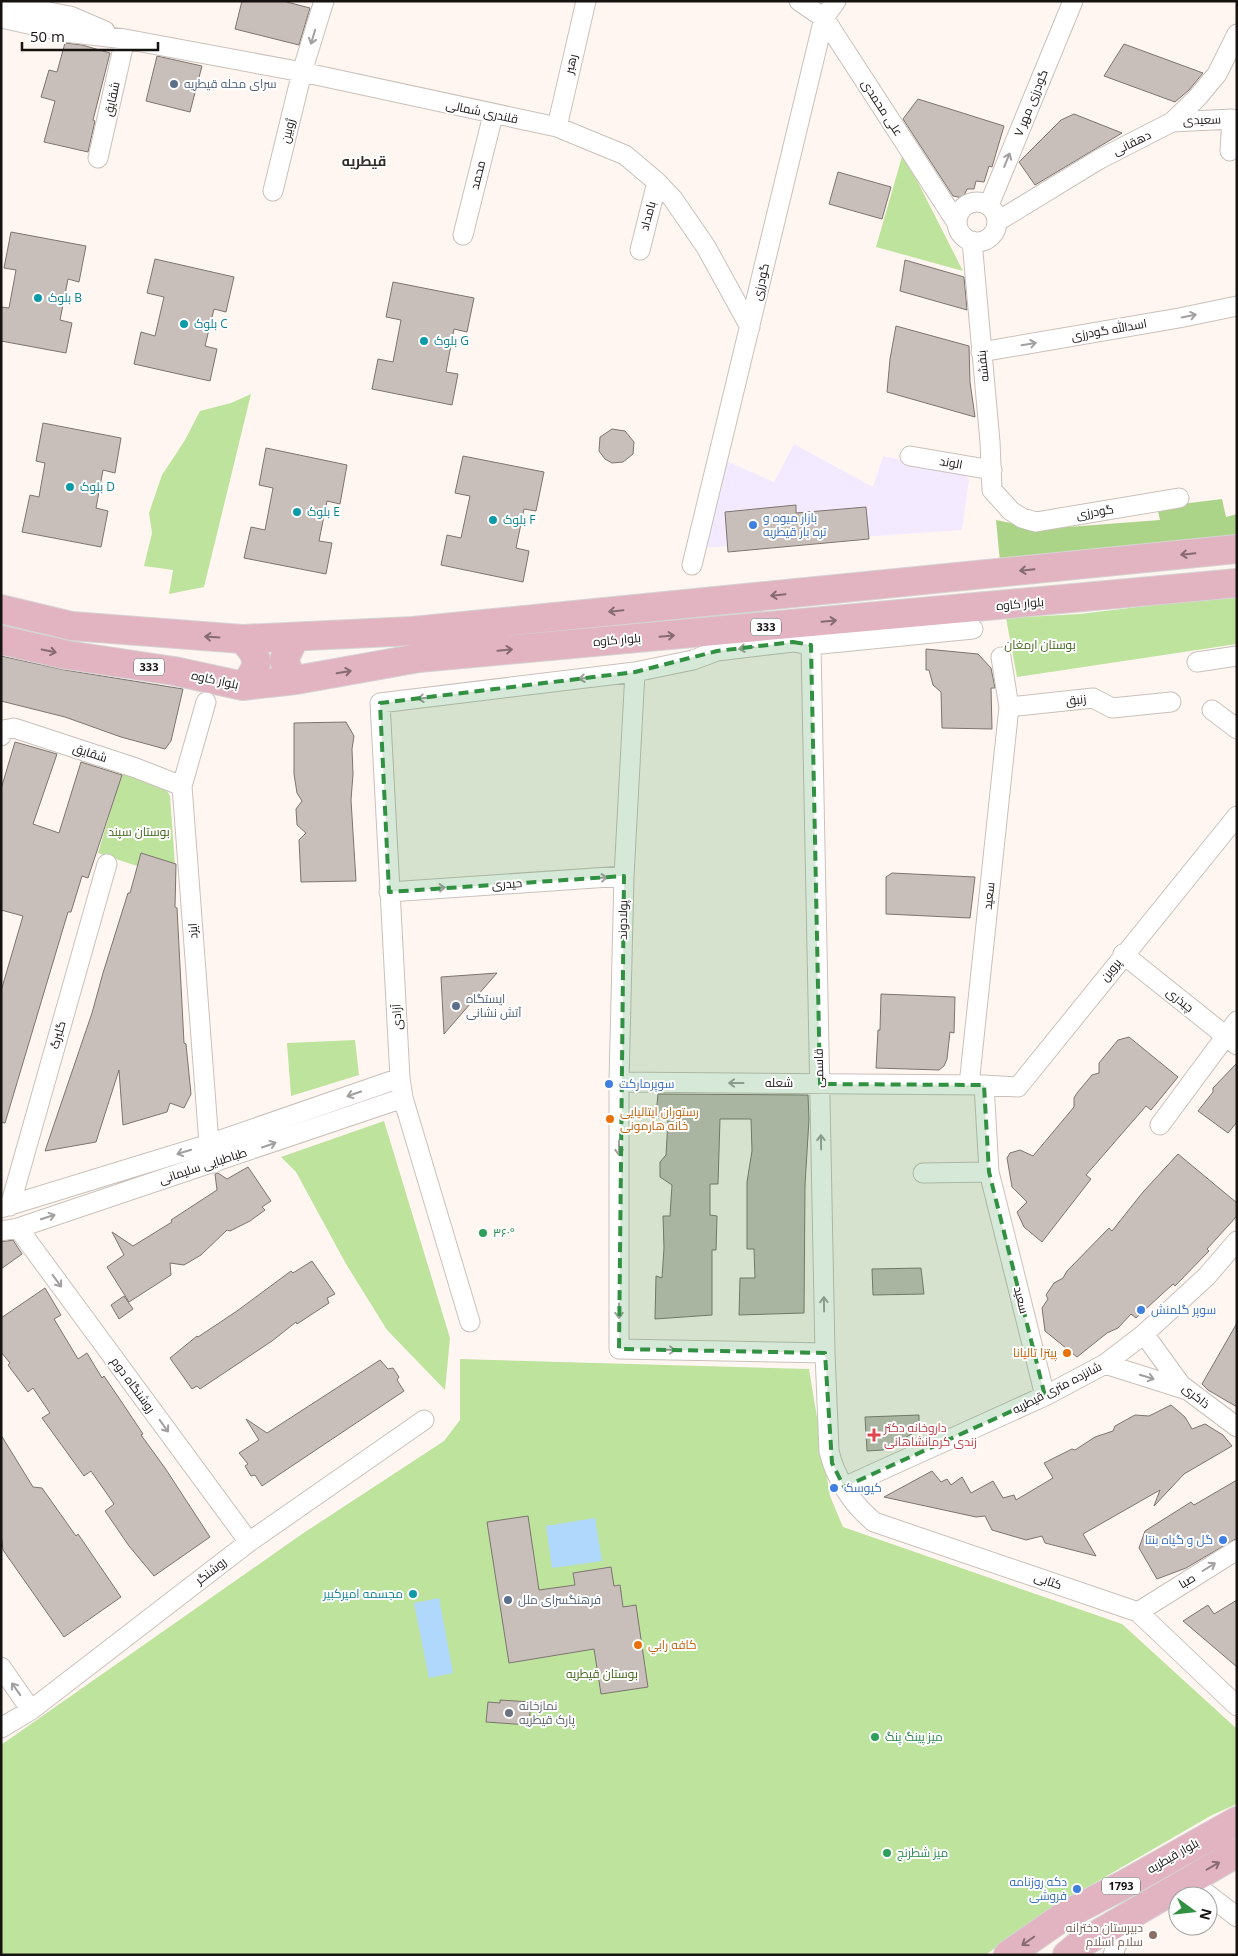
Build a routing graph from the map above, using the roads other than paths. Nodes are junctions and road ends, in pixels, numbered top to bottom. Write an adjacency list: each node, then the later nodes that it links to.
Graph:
1 (324, 1): 12 (street, ژوبین, one-way to 12)
2 (586, 1): 15 (street, رهبر)
3 (799, 1): 9 (street, علی محمدی)
4 (836, 1): 9 (street, گودرزی)
5 (1073, 1): 20 (street, گودرزی مهر ۷, one-way to 5)
6 (1, 3): 7 (street, قلندری شمالی)
7 (72, 8): 11 (street, قلندری شمالی)
8 (1, 18): 11 (street, قلندری شمالی)
9 (824, 18): 21 (street, علی محمدی); 26 (street, گودرزی)
10 (1237, 34): 14 (street, دهقانی)
11 (125, 39): 12 (street, قلندری شمالی); 17 (street, شقایق)
12 (302, 72): 13 (street, قلندری شمالی); 19 (street, ژوبین)
13 (493, 114): 15 (street, قلندری شمالی); 22 (street, محمد)
14 (1172, 122): 16 (street, سعیدی); 20 (street, دهقانی)
15 (557, 127): 18 (street, قلندری شمالی)
16 (1230, 151)
17 (98, 158)
18 (658, 182): 24 (street, بامداد); 26 (street, قلندری شمالی)
19 (273, 191)
20 (993, 213): 21 (street); 23 (street)
21 (957, 223): 23 (street)
22 (463, 235)
23 (972, 241): 27 (street, بنفشه)
24 (640, 250)
25 (1237, 306): 27 (street, اسدالله گودرزی, one-way to 25)
26 (750, 327): 33 (street, گودرزی)
27 (981, 352): 29 (street, بنفشه)
28 (910, 456): 29 (street, الوند)
29 (992, 470): 30 (street, بنفشه)
30 (992, 490): 31 (street, گودرزی)
31 (1180, 498)
32 (1237, 549): 37 (main road, one-way to 37)
33 (692, 565)
34 (1237, 583): 45 (main road, بلوار کاوه / 333, one-way to 34)
35 (1, 609): 38 (main road, one-way to 35)
36 (974, 629): 40 (street)
37 (295, 637): 38 (main road); 45 (main road)
38 (242, 639): 46 (main road)
39 (1, 640): 46 (main road, بلوار کاوه / 333, one-way to 46)
40 (812, 645): 44 (street, one-way to 44); 63 (street, قاسمی)
41 (1237, 656): 43 (street)
42 (1001, 657): 49 (street, سعید)
43 (1197, 662)
44 (635, 672): 56 (street, پولادوند); 57 (street, آزادی, one-way to 57)
45 (296, 680): 46 (main road, بلوار کاوه / 333)
46 (243, 686)
47 (206, 702): 53 (street, ایزد)
48 (1171, 702): 49 (street, زنبق)
49 (1009, 707): 64 (street, سعید)
50 (1212, 710): 51 (street)
51 (1237, 729)
52 (1, 736): 53 (street, شقایق)
53 (182, 786): 67 (street, ایزد)
54 (1237, 816): 58 (street, پروین)
55 (107, 864): 71 (street, گلبرگ)
56 (624, 876): 57 (street, حیدری, one-way to 56); 62 (street, پولادوند)
57 (389, 892): 61 (street, آزادی)
58 (1123, 954): 60 (street, چیذری); 64 (street, پروین)
59 (1237, 1021): 60 (street)
60 (1231, 1041): 66 (street)
61 (400, 1078): 65 (street, آزادی); 67 (street, طباطبایی سلیمانی, one-way to 67)
62 (619, 1082): 63 (street, شعله, one-way to 62); 78 (street, پولادوند, one-way to 78)
63 (820, 1084): 64 (street, شعله); 78 (street, قاسمی, one-way to 63)
64 (977, 1085): 69 (street, سعید)
65 (403, 1098): 68 (street, طباطبایی سلیمانی, one-way to 65); 76 (street, آزادی)
66 (1160, 1125)
67 (209, 1144): 68 (street, ایزد); 71 (street, طباطبایی سلیمانی, one-way to 71)
68 (214, 1163): 72 (street, طباطبایی سلیمانی, one-way to 68)
69 (989, 1172): 70 (street); 81 (street, سعید)
70 (923, 1173)
71 (6, 1207)
72 (9, 1229): 85 (street, روشنگاه دوم, one-way to 85)
73 (1237, 1240): 75 (street, شانزده متری قیطریه)
74 (1237, 1258): 75 (street)
75 (1207, 1276): 77 (street, شانزده متری قیطریه)
76 (470, 1322)
77 (1144, 1334): 79 (street, شانزده متری قیطریه); 80 (street, ذاکری)
78 (825, 1353): 84 (street, قاسمی)
79 (1105, 1364): 80 (street, one-way to 80); 81 (street, شانزده متری قیطریه)
80 (1188, 1390): 83 (street, ذاکری)
81 (1045, 1396): 84 (street, شانزده متری قیطریه)
82 (424, 1420): 85 (street, روشنگر)
83 (1237, 1427)
84 (844, 1487): 87 (street, کتابی)
85 (249, 1542): 90 (street, روشنگر)
86 (1237, 1550): 87 (street, صبا, one-way to 86)
87 (1138, 1612): 89 (street, کتابی)
88 (1, 1667): 90 (street, one-way to 88)
89 (1237, 1706)
90 (30, 1710): 91 (street, روشنگر)
91 (1, 1728)
92 (1237, 1821): 96 (main road, بلوار قیطریه / 1793)
93 (1237, 1853): 94 (main road, 1793, one-way to 93)
94 (1189, 1880): 95 (main road, 1793); 97 (street)
95 (1135, 1912): 98 (main road, 1793); 100 (street)
96 (1064, 1916): 98 (main road); 99 (main road, بلوار قیطریه / 1793, one-way to 99)
97 (1237, 1917)
98 (1073, 1950)
99 (1008, 1955)
100 (1113, 1955)

